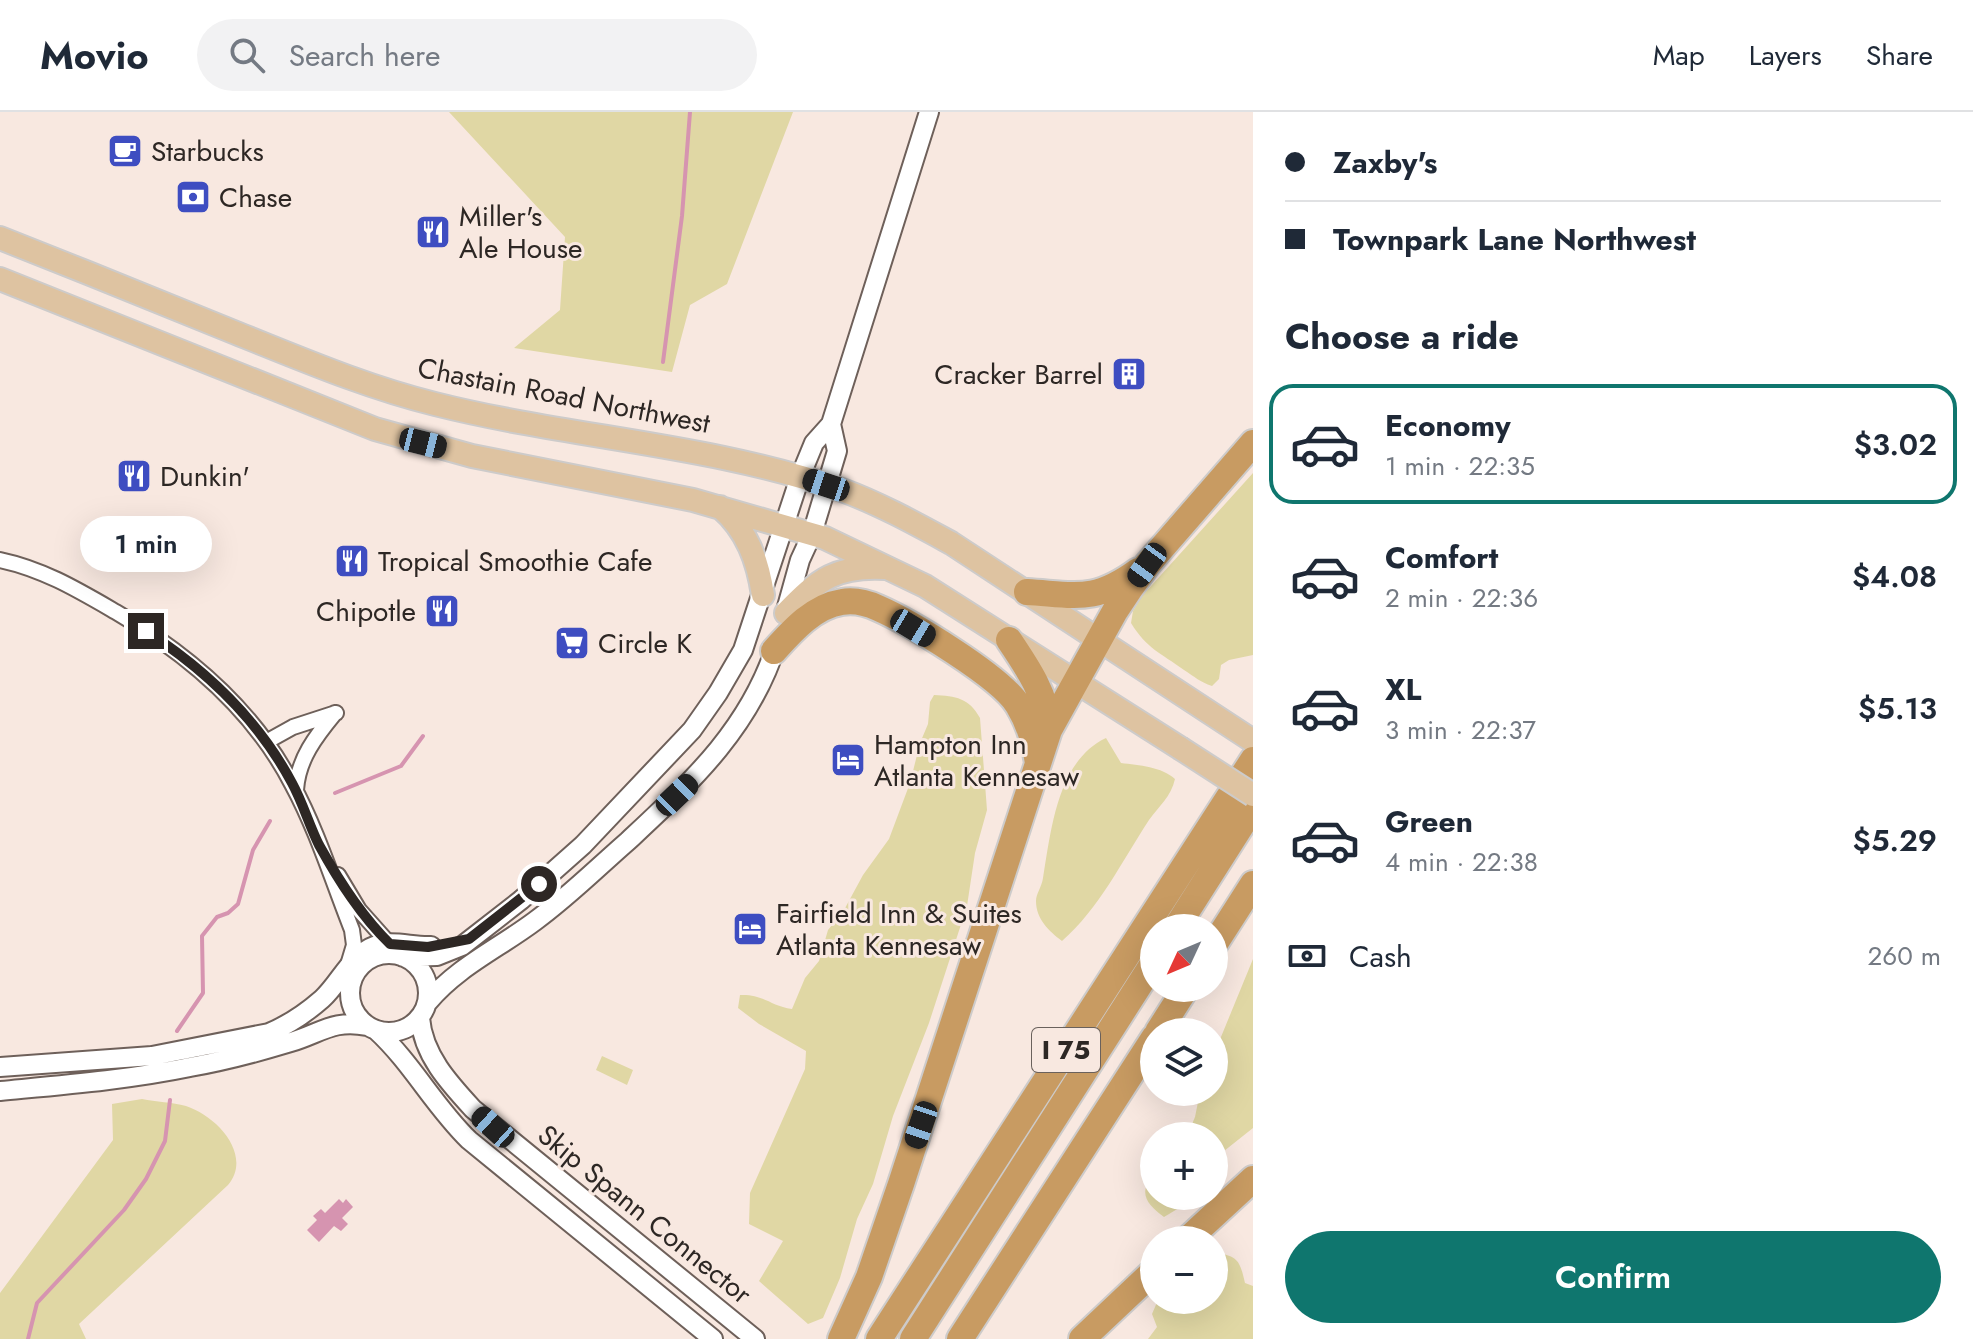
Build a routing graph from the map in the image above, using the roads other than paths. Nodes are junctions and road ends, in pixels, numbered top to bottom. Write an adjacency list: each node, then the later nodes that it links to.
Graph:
1 (929, 112): 4 (street)
2 (0, 238): 6 (main road, Chastain Road Northwest)
3 (0, 279): 8 (main road)
4 (831, 424): 6 (street); 7 (street)
5 (1253, 443): 12 (highway)
6 (800, 477): 7 (main road, Chastain Road Northwest); 9 (street)
7 (826, 485): 10 (street); 14 (main road, Chastain Road Northwest)
8 (720, 506): 9 (main road); 15 (main road)
9 (785, 525): 10 (main road); 15 (street)
10 (812, 534): 13 (main road); 16 (street)
11 (0, 560): 23 (street)
12 (1147, 565): 14 (highway); 18 (highway)
13 (891, 568): 16 (main road); 17 (main road)
14 (1027, 592): 18 (main road, Chastain Road Northwest)
15 (763, 595): 33 (street)
16 (786, 613): 19 (street)
17 (1009, 640): 20 (main road); 21 (highway)
18 (1100, 641): 20 (highway); 22 (main road, Chastain Road Northwest)
19 (774, 651): 25 (highway); 36 (street)
20 (1078, 683): 21 (highway); 27 (main road, bridge)
21 (1049, 730): 25 (highway)
22 (1253, 741)
23 (266, 742): 26 (street); 26 (street)
24 (1253, 760): 50 (highway, I 75)
25 (1038, 764): 49 (highway)
26 (295, 790): 29 (street)
27 (1253, 795)
28 (1253, 807): 31 (highway)
29 (319, 844): 33 (street); 34 (street)
30 (1253, 884): 32 (highway)
31 (1185, 914)
32 (1228, 923)
33 (397, 952): 34 (street); 37 (street); 38 (street)
34 (348, 967): 41 (street)
35 (1140, 984): 51 (highway)
36 (443, 985): 37 (street); 42 (street)
37 (424, 1010): 38 (street); 42 (street, Skip Spann Connector)
38 (377, 1032): 39 (street); 39 (street); 47 (street, Skip Spann Connector)
39 (298, 1040): 43 (street)
40 (1140, 1060): 52 (highway, I 75)
41 (0, 1067)
42 (439, 1068): 48 (street, Skip Spann Connector)
43 (0, 1091)
44 (1253, 1179): 45 (highway)
45 (1202, 1226)
46 (1140, 1284): 53 (highway)
47 (713, 1339)
48 (755, 1339)
49 (841, 1339)
50 (879, 1339)
51 (913, 1339)
52 (960, 1339)
53 (1082, 1339)

